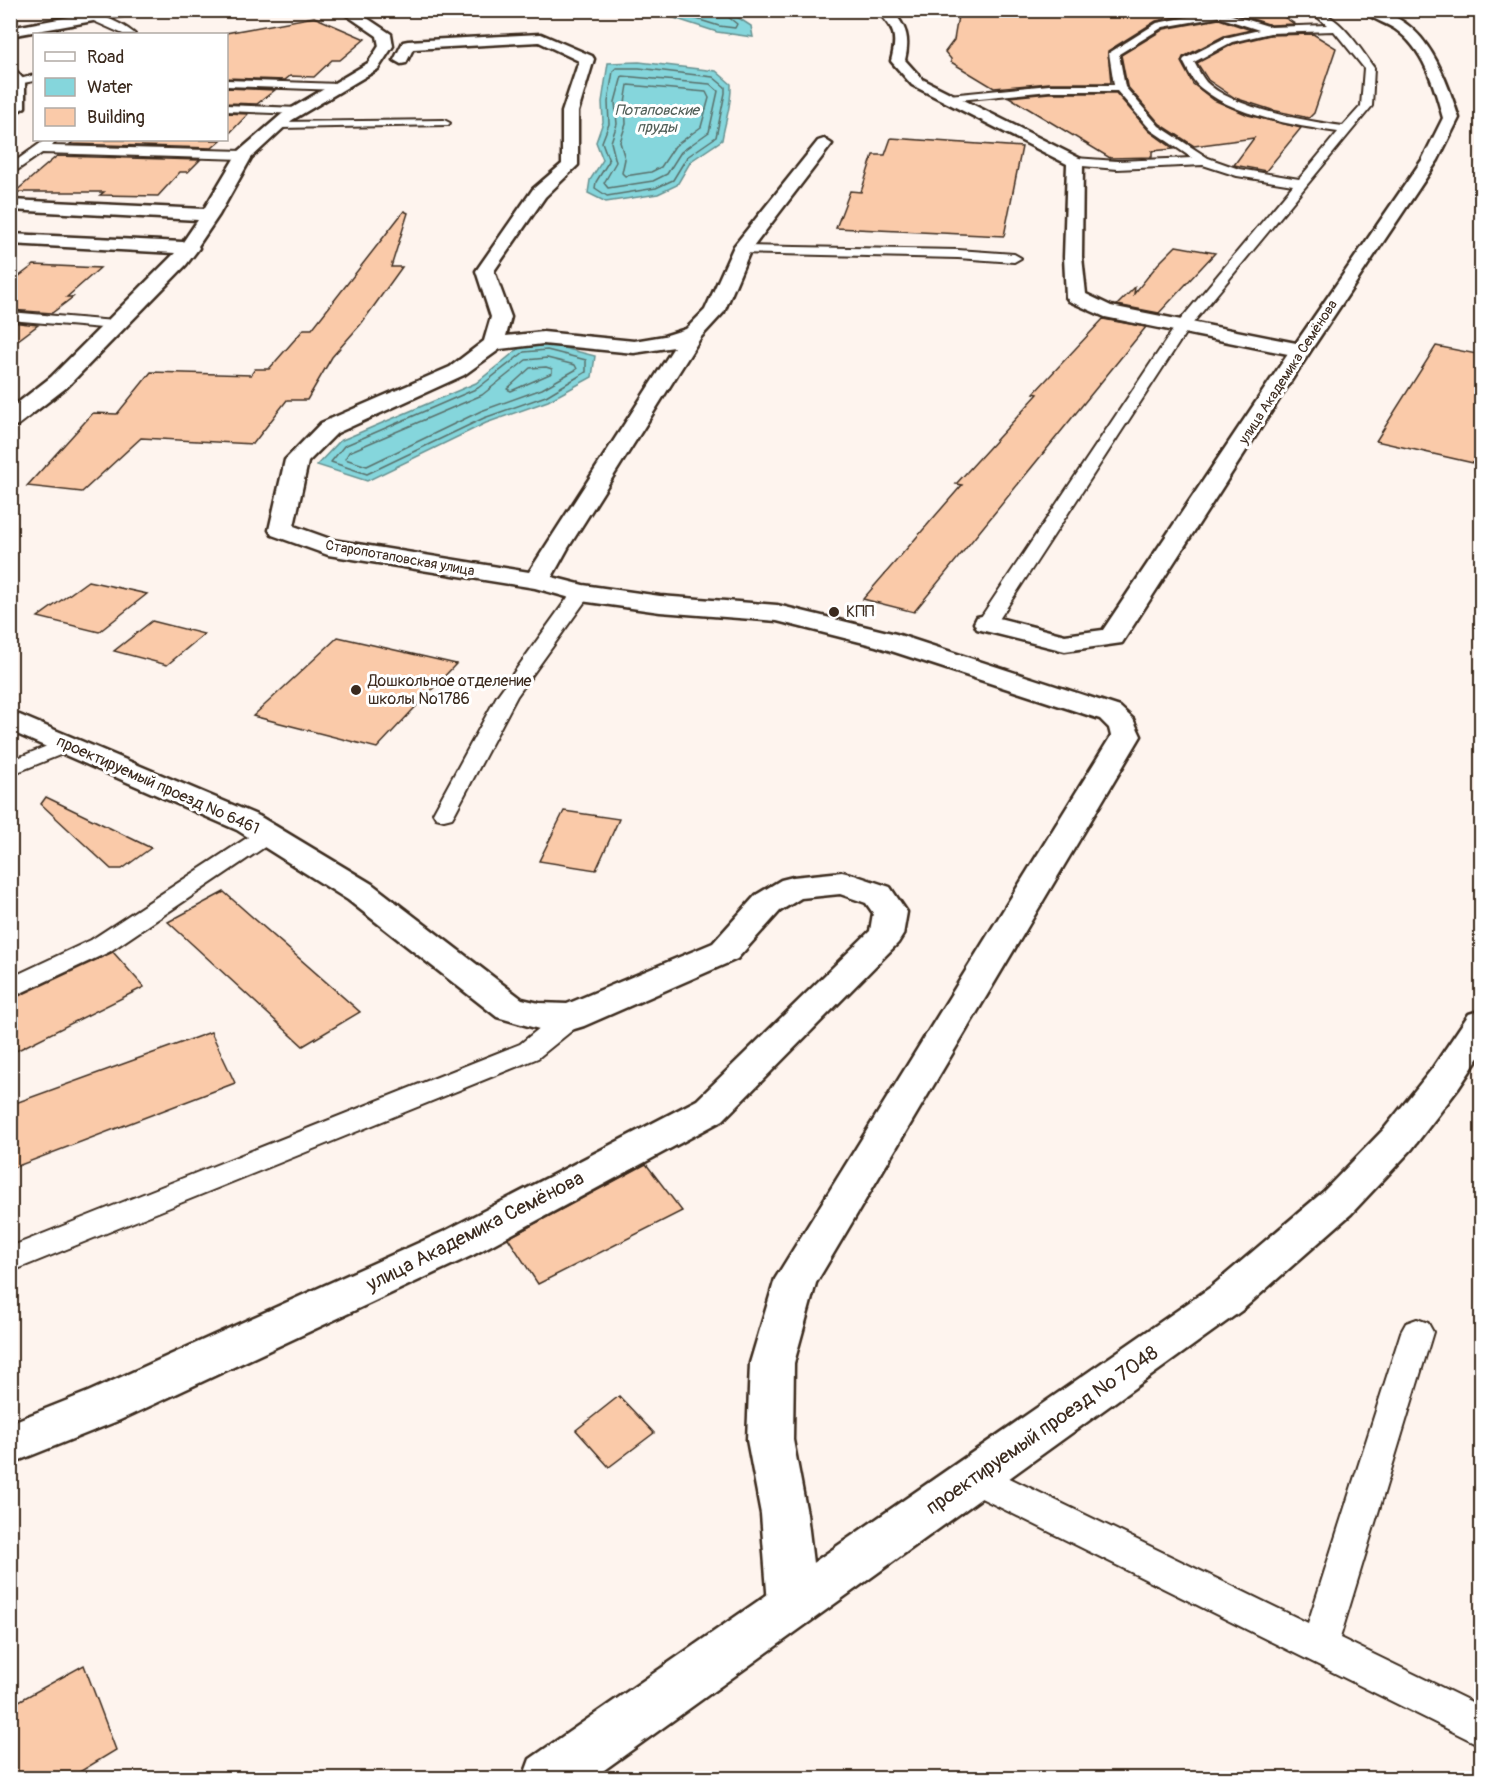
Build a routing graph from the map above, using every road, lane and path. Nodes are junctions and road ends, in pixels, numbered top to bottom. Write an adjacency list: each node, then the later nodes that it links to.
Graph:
1 (73, 10): 7 (lane)
2 (132, 10): 7 (street)
3 (345, 10): 16 (street)
4 (883, 10): 18 (street)
5 (1313, 10): 8 (lane)
6 (1368, 10): 44 (street, улица Академика Семёнова)
7 (94, 17): 10 (street); 11 (lane)
8 (1337, 28): 9 (lane); 24 (lane)
9 (1270, 30): 17 (lane); 24 (lane)
10 (10, 32)
11 (128, 33)
12 (401, 60): 43 (street)
13 (14, 77): 14 (lane); 21 (street)
14 (33, 78)
15 (228, 83): 16 (lane)
16 (339, 87): 20 (street)
17 (1120, 88): 18 (lane); 29 (lane)
18 (949, 98): 30 (street)
19 (228, 108): 20 (lane)
20 (298, 111): 23 (street)
21 (10, 112)
22 (444, 123): 23 (lane)
23 (279, 125): 28 (street)
24 (1347, 130): 32 (lane)
25 (52, 141): 27 (lane)
26 (824, 144): 37 (street, Старопотаповская улица)
27 (40, 149): 28 (lane); 31 (lane)
28 (244, 155): 34 (street)
29 (1204, 161): 30 (lane); 32 (lane)
30 (1075, 162): 41 (street)
31 (10, 171)
32 (1302, 183): 41 (lane)
33 (10, 206): 34 (street)
34 (210, 215): 36 (street)
35 (10, 239): 36 (street)
36 (190, 248): 40 (street)
37 (741, 250): 38 (lane); 42 (street, Старопотаповская улица)
38 (1014, 258)
39 (10, 316): 40 (lane)
40 (114, 325): 45 (street)
41 (1182, 327): 44 (street); 48 (lane)
42 (693, 333): 43 (street, Старопотаповская улица); 46 (street)
43 (494, 344): 46 (street, Старопотаповская улица)
44 (1301, 350): 48 (street, улица Академика Семёнова)
45 (15, 412)
46 (537, 581): 47 (street, Старопотаповская улица)
47 (581, 593): 52 (lane); 61 (street, Старопотаповская улица)
48 (987, 623)
49 (10, 720): 50 (street, проектируемый проезд № 6461)
50 (67, 744): 51 (lane); 53 (street, проектируемый проезд № 6461)
51 (10, 769)
52 (444, 813)
53 (267, 835): 54 (lane); 55 (street, проектируемый проезд № 6461)
54 (10, 989)
55 (555, 1016): 57 (lane); 59 (street, улица Академика Семёнова)
56 (1482, 1023): 60 (street, проектируемый проезд № 7048)
57 (10, 1260)
58 (1418, 1332): 62 (lane)
59 (10, 1444)
60 (975, 1478): 61 (street, проектируемый проезд № 7048); 62 (lane)
61 (793, 1604): 64 (street, проектируемый проезд № 7048)
62 (1319, 1647): 63 (lane)
63 (1482, 1727)
64 (549, 1779)

